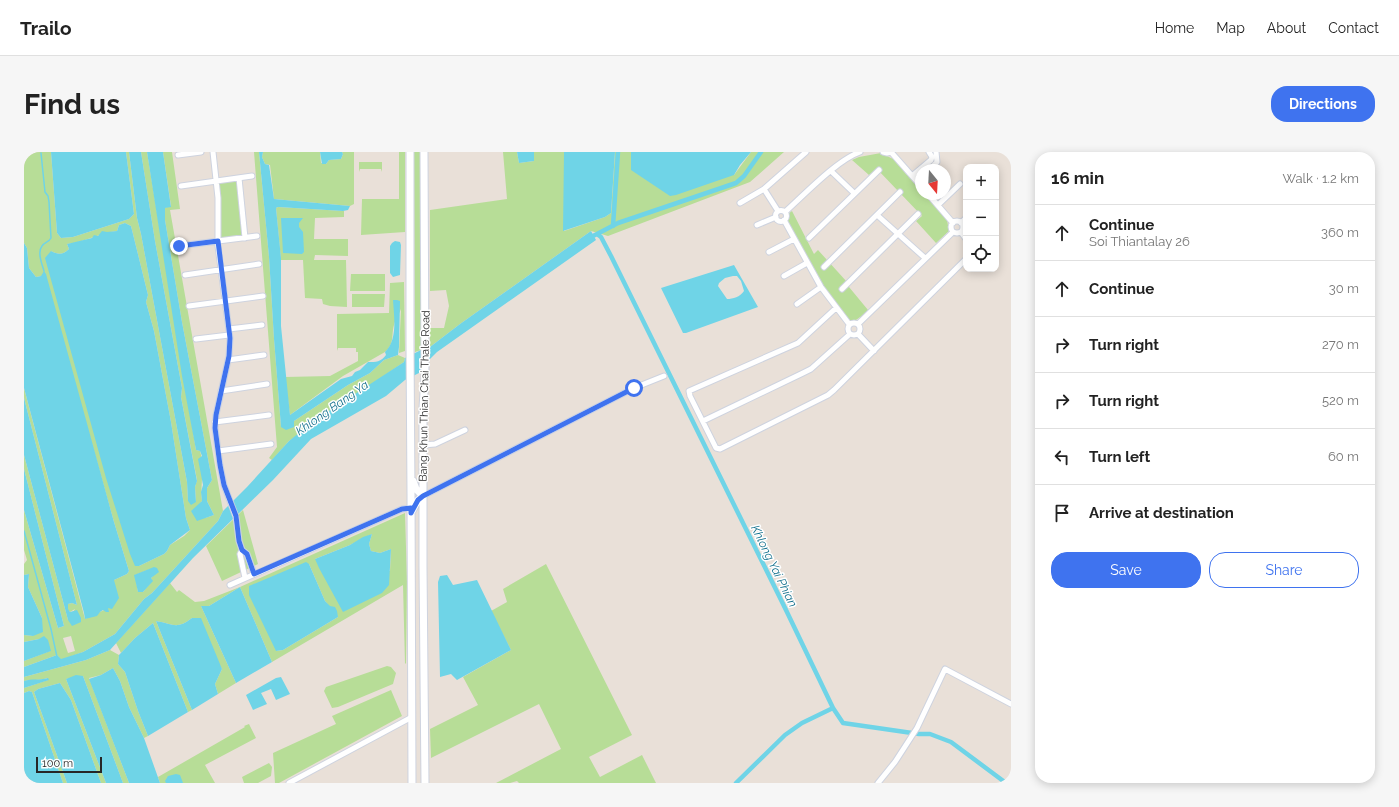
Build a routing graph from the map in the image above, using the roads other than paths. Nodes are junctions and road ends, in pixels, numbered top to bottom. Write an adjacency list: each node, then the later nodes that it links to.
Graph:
1 (201, 152): 11 (street)
2 (212, 152): 20 (street)
3 (410, 152): 84 (main road, Bang Khun Thian Chai Thale Road)
4 (424, 152): 82 (main road, Bang Khun Thian Chai Thale Road)
5 (806, 152): 23 (street)
6 (860, 152): 15 (street)
7 (883, 152): 8 (street)
8 (891, 152): 17 (street)
9 (929, 152): 12 (street)
10 (936, 152): 12 (street)
11 (178, 156)
12 (934, 161): 13 (street); 17 (street)
13 (933, 164)
14 (879, 170): 25 (street)
15 (831, 171): 25 (street); 30 (street)
16 (252, 176): 19 (street)
17 (912, 176): 18 (street)
18 (915, 177)
19 (240, 178): 20 (street); 43 (street)
20 (216, 181): 22 (street); 46 (street)
21 (960, 184): 28 (street)
22 (181, 186)
23 (764, 189): 27 (street); 29 (street)
24 (900, 192): 32 (street)
25 (854, 193): 44 (street)
26 (933, 200): 28 (street)
27 (740, 203)
28 (938, 205): 35 (street)
29 (778, 211): 30 (street); 33 (street)
30 (785, 212): 34 (street)
31 (918, 214): 40 (street)
32 (877, 215): 40 (street); 53 (street)
33 (776, 217): 34 (street); 37 (street)
34 (784, 220): 45 (street)
35 (953, 223): 36 (street); 38 (street)
36 (961, 223): 39 (street)
37 (756, 225)
38 (953, 232): 39 (street); 49 (street)
39 (961, 232): 42 (street)
40 (898, 235): 49 (street); 58 (street)
41 (257, 236): 43 (street)
42 (964, 236)
43 (245, 238): 46 (street)
44 (809, 238)
45 (794, 239): 48 (street); 51 (street)
46 (218, 241): 47 (street); 54 (street)
47 (179, 246)
48 (769, 252)
49 (925, 258): 65 (street)
50 (963, 262): 71 (street)
51 (807, 263): 56 (street); 57 (street)
52 (259, 264): 54 (street)
53 (824, 267)
54 (221, 270): 55 (street); 60 (street)
55 (185, 275)
56 (784, 276)
57 (821, 287): 61 (street); 63 (street)
58 (842, 289)
59 (263, 296): 60 (street)
60 (225, 301): 62 (street); 67 (street)
61 (797, 304)
62 (189, 306)
63 (836, 308): 64 (street); 78 (street)
64 (849, 324): 65 (street); 68 (street)
65 (858, 324): 69 (street)
66 (262, 325): 67 (street)
67 (229, 332): 70 (street); 73 (street)
68 (850, 334): 69 (street); 78 (street)
69 (858, 334): 71 (street)
70 (196, 340)
71 (874, 351): 78 (street)
72 (264, 355): 73 (street)
73 (228, 360): 76 (street)
74 (664, 376): 85 (street)
75 (267, 384): 76 (street)
76 (221, 391): 79 (street)
77 (269, 415): 79 (street)
78 (703, 421)
79 (216, 422): 83 (street)
80 (465, 430): 82 (street)
81 (271, 444): 83 (street)
82 (423, 445): 85 (main road, Bang Khun Thian Chai Thale Road)
83 (218, 451): 87 (street)
84 (411, 474): 85 (main road); 86 (main road, Bang Khun Thian Chai Thale Road)
85 (423, 496): 86 (main road); 91 (main road, Bang Khun Thian Chai Thale Road)
86 (411, 511): 88 (street); 92 (main road, Bang Khun Thian Chai Thale Road)
87 (242, 550): 88 (street); 89 (street)
88 (254, 574): 89 (street)
89 (245, 578): 90 (street)
90 (230, 585)
91 (423, 622): 92 (main road); 97 (main road, Bang Khun Thian Chai Thale Road)
92 (412, 624): 94 (main road, Bang Khun Thian Chai Thale Road)
93 (1011, 704): 98 (street)
94 (412, 716): 95 (street); 96 (main road, Bang Khun Thian Chai Thale Road)
95 (289, 783)
96 (412, 783)
97 (425, 783)
98 (878, 783)

